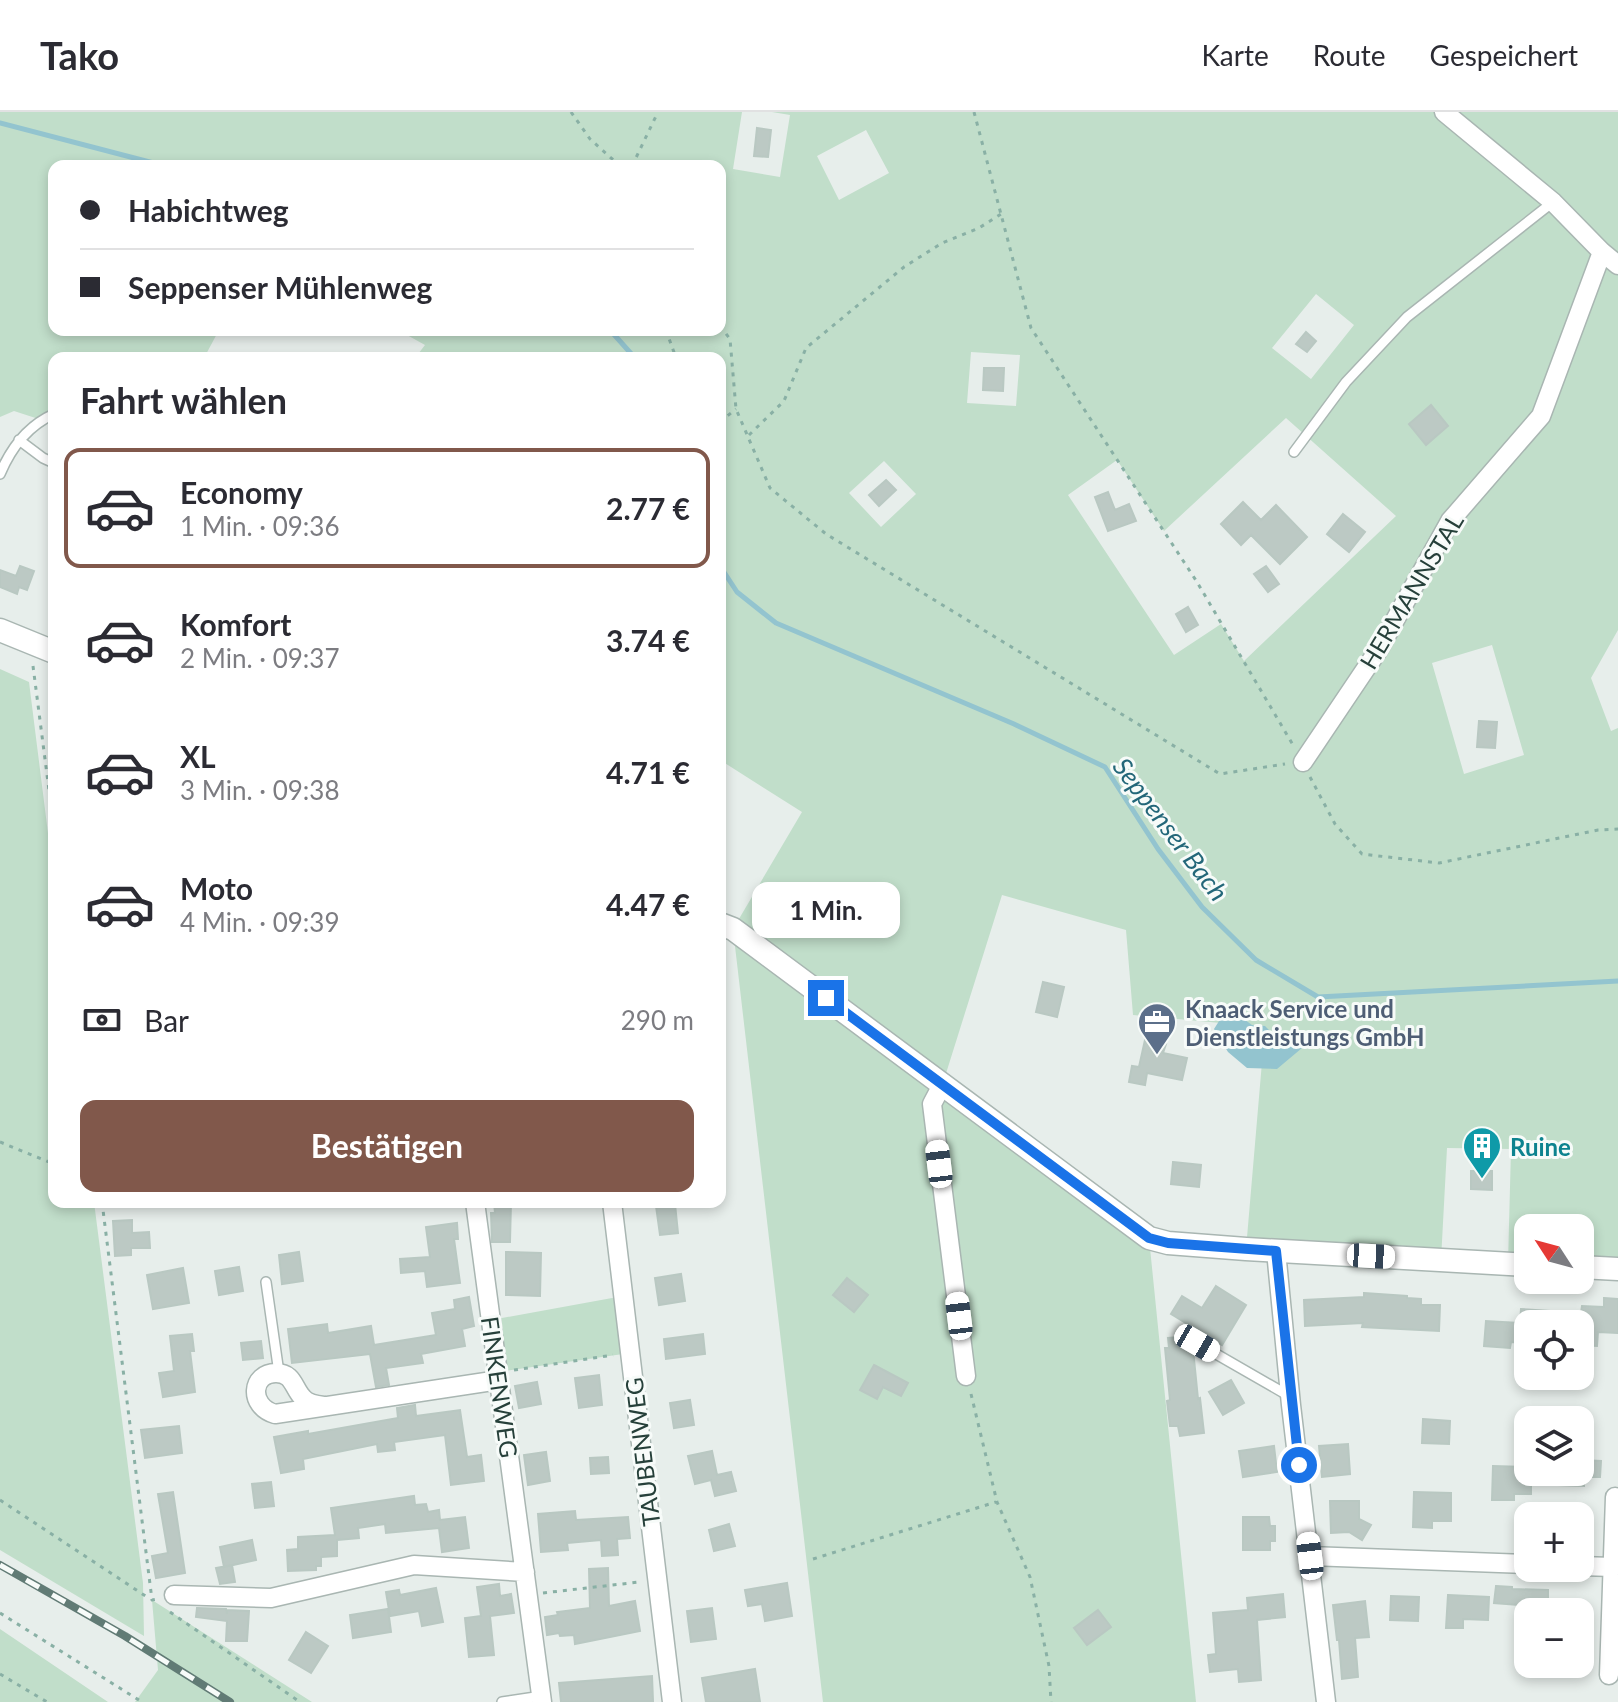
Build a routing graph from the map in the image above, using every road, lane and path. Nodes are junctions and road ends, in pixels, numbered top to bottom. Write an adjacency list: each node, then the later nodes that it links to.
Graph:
1 (571, 112): 5 (path)
2 (658, 112): 6 (path)
3 (974, 112): 8 (path)
4 (1444, 112): 7 (street)
5 (613, 160)
6 (635, 160)
7 (1553, 202): 9 (street); 17 (lane)
8 (1001, 214): 15 (path); 23 (path)
9 (1602, 252): 10 (street); 23 (street, HERMANNSTAL)
10 (1618, 265)
11 (726, 334): 12 (path)
12 (736, 409): 14 (path); 15 (path)
13 (48, 417): 16 (lane)
14 (726, 417)
15 (748, 437): 23 (path)
16 (19, 440): 18 (lane); 19 (lane)
17 (1294, 452)
18 (48, 460)
19 (0, 474)
20 (0, 630): 21 (street)
21 (30, 643): 22 (street); 24 (path)
22 (48, 650)
23 (1303, 762): 25 (path)
24 (48, 782)
25 (1618, 829)
26 (726, 926): 27 (street)
27 (943, 1083): 33 (street); 42 (street)
28 (0, 1142): 29 (path)
29 (48, 1162)
30 (103, 1208): 57 (path)
31 (476, 1208): 41 (street, FINKENWEG)
32 (613, 1208): 39 (street, TAUBENWEG)
33 (1276, 1251): 34 (street); 43 (street)
34 (1514, 1264)
35 (1594, 1268): 36 (street)
36 (1618, 1269)
37 (266, 1282): 40 (lane)
38 (1197, 1343): 43 (lane)
39 (630, 1353): 41 (path); 54 (street, TAUBENWEG)
40 (279, 1373): 44 (street); 44 (street)
41 (498, 1376): 44 (street); 53 (street, FINKENWEG)
42 (966, 1376): 47 (path)
43 (1291, 1397): 48 (street)
44 (324, 1406)
45 (1615, 1497): 52 (street)
46 (0, 1500): 57 (path)
47 (997, 1502): 49 (path); 67 (path)
48 (1310, 1556): 50 (street); 68 (street)
49 (813, 1559)
50 (1514, 1563)
51 (1594, 1566): 52 (street)
52 (1613, 1567): 60 (street)
53 (525, 1572): 55 (street, FINKENWEG); 56 (street)
54 (658, 1580): 55 (path); 66 (street, TAUBENWEG)
55 (528, 1594): 61 (street, FINKENWEG)
56 (174, 1595)
57 (152, 1600): 64 (path)
58 (0, 1613): 63 (path)
59 (0, 1674): 62 (path)
60 (1609, 1675)
61 (542, 1699): 65 (lane)
62 (47, 1702)
63 (142, 1702)
64 (300, 1702)
65 (502, 1702)
66 (672, 1702)
67 (1051, 1702)
68 (1326, 1702)

